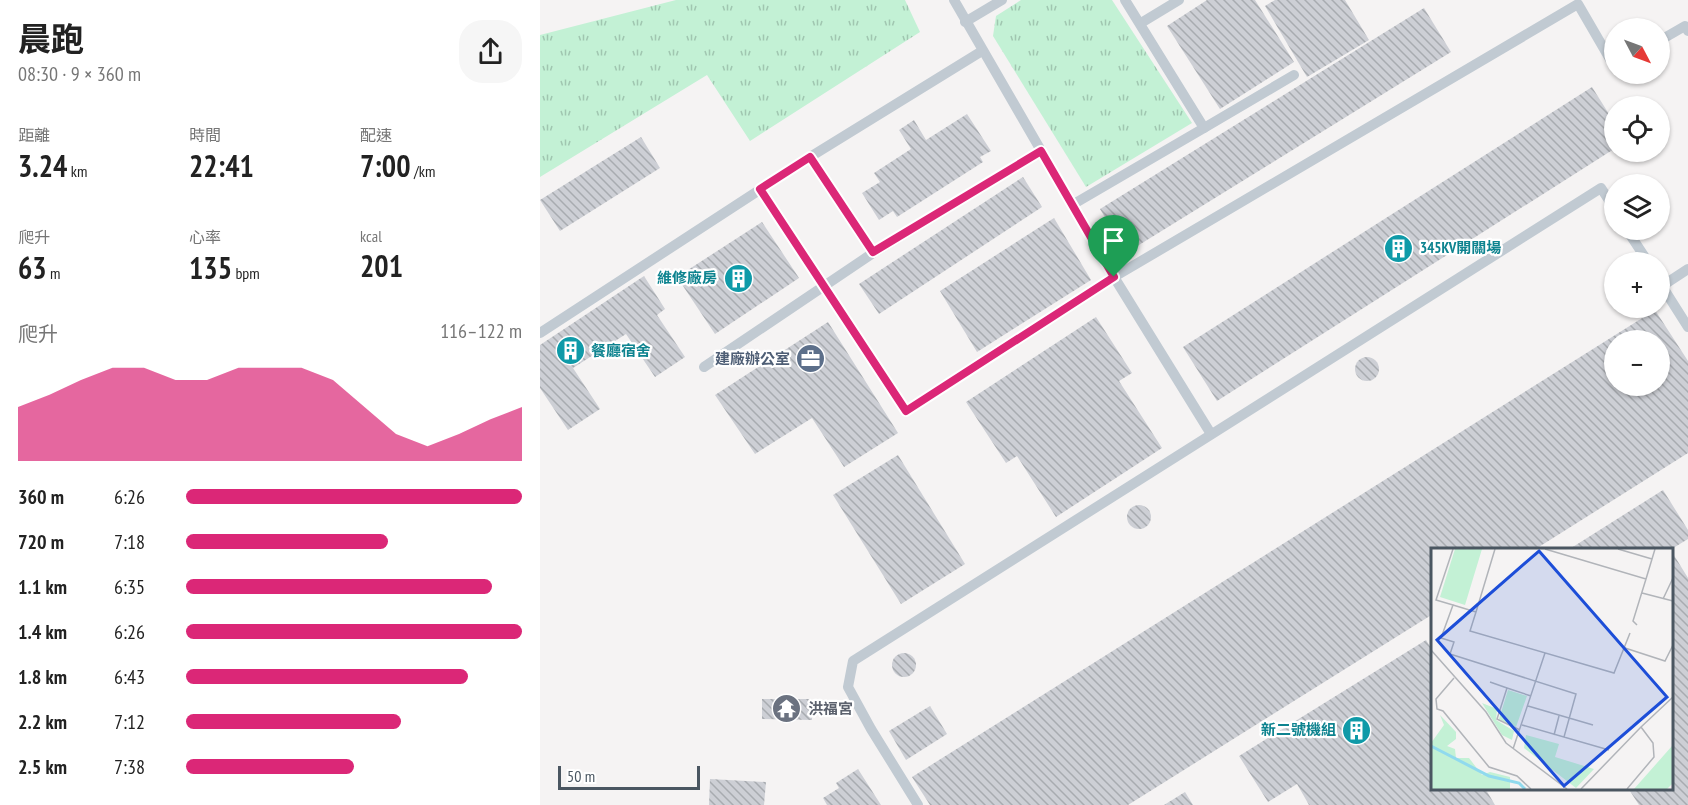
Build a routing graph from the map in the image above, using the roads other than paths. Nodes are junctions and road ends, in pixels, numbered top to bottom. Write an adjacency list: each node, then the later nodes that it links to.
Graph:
1 (954, 0): 5 (lane)
2 (1002, 0): 5 (lane)
3 (1125, 0): 6 (lane)
4 (1179, 0): 6 (lane)
5 (965, 22): 10 (lane)
6 (1141, 23): 12 (lane)
7 (1688, 31): 8 (lane)
8 (1670, 35)
9 (1604, 49): 20 (lane)
10 (982, 51): 13 (lane); 14 (lane)
11 (1294, 75): 12 (lane)
12 (1204, 128): 17 (lane)
13 (1041, 151): 17 (lane); 18 (lane)
14 (810, 157): 15 (lane); 18 (lane)
15 (760, 189): 22 (lane); 25 (lane)
16 (1604, 193): 27 (lane)
17 (1072, 205): 20 (lane)
18 (873, 252): 22 (lane)
19 (1688, 269): 21 (lane)
20 (1114, 277): 22 (lane); 27 (lane)
21 (1670, 278)
22 (824, 285): 26 (lane)
23 (1670, 299): 24 (lane)
24 (1688, 327)
25 (540, 333)
26 (704, 367)
27 (1211, 434): 28 (lane)
28 (918, 805)

